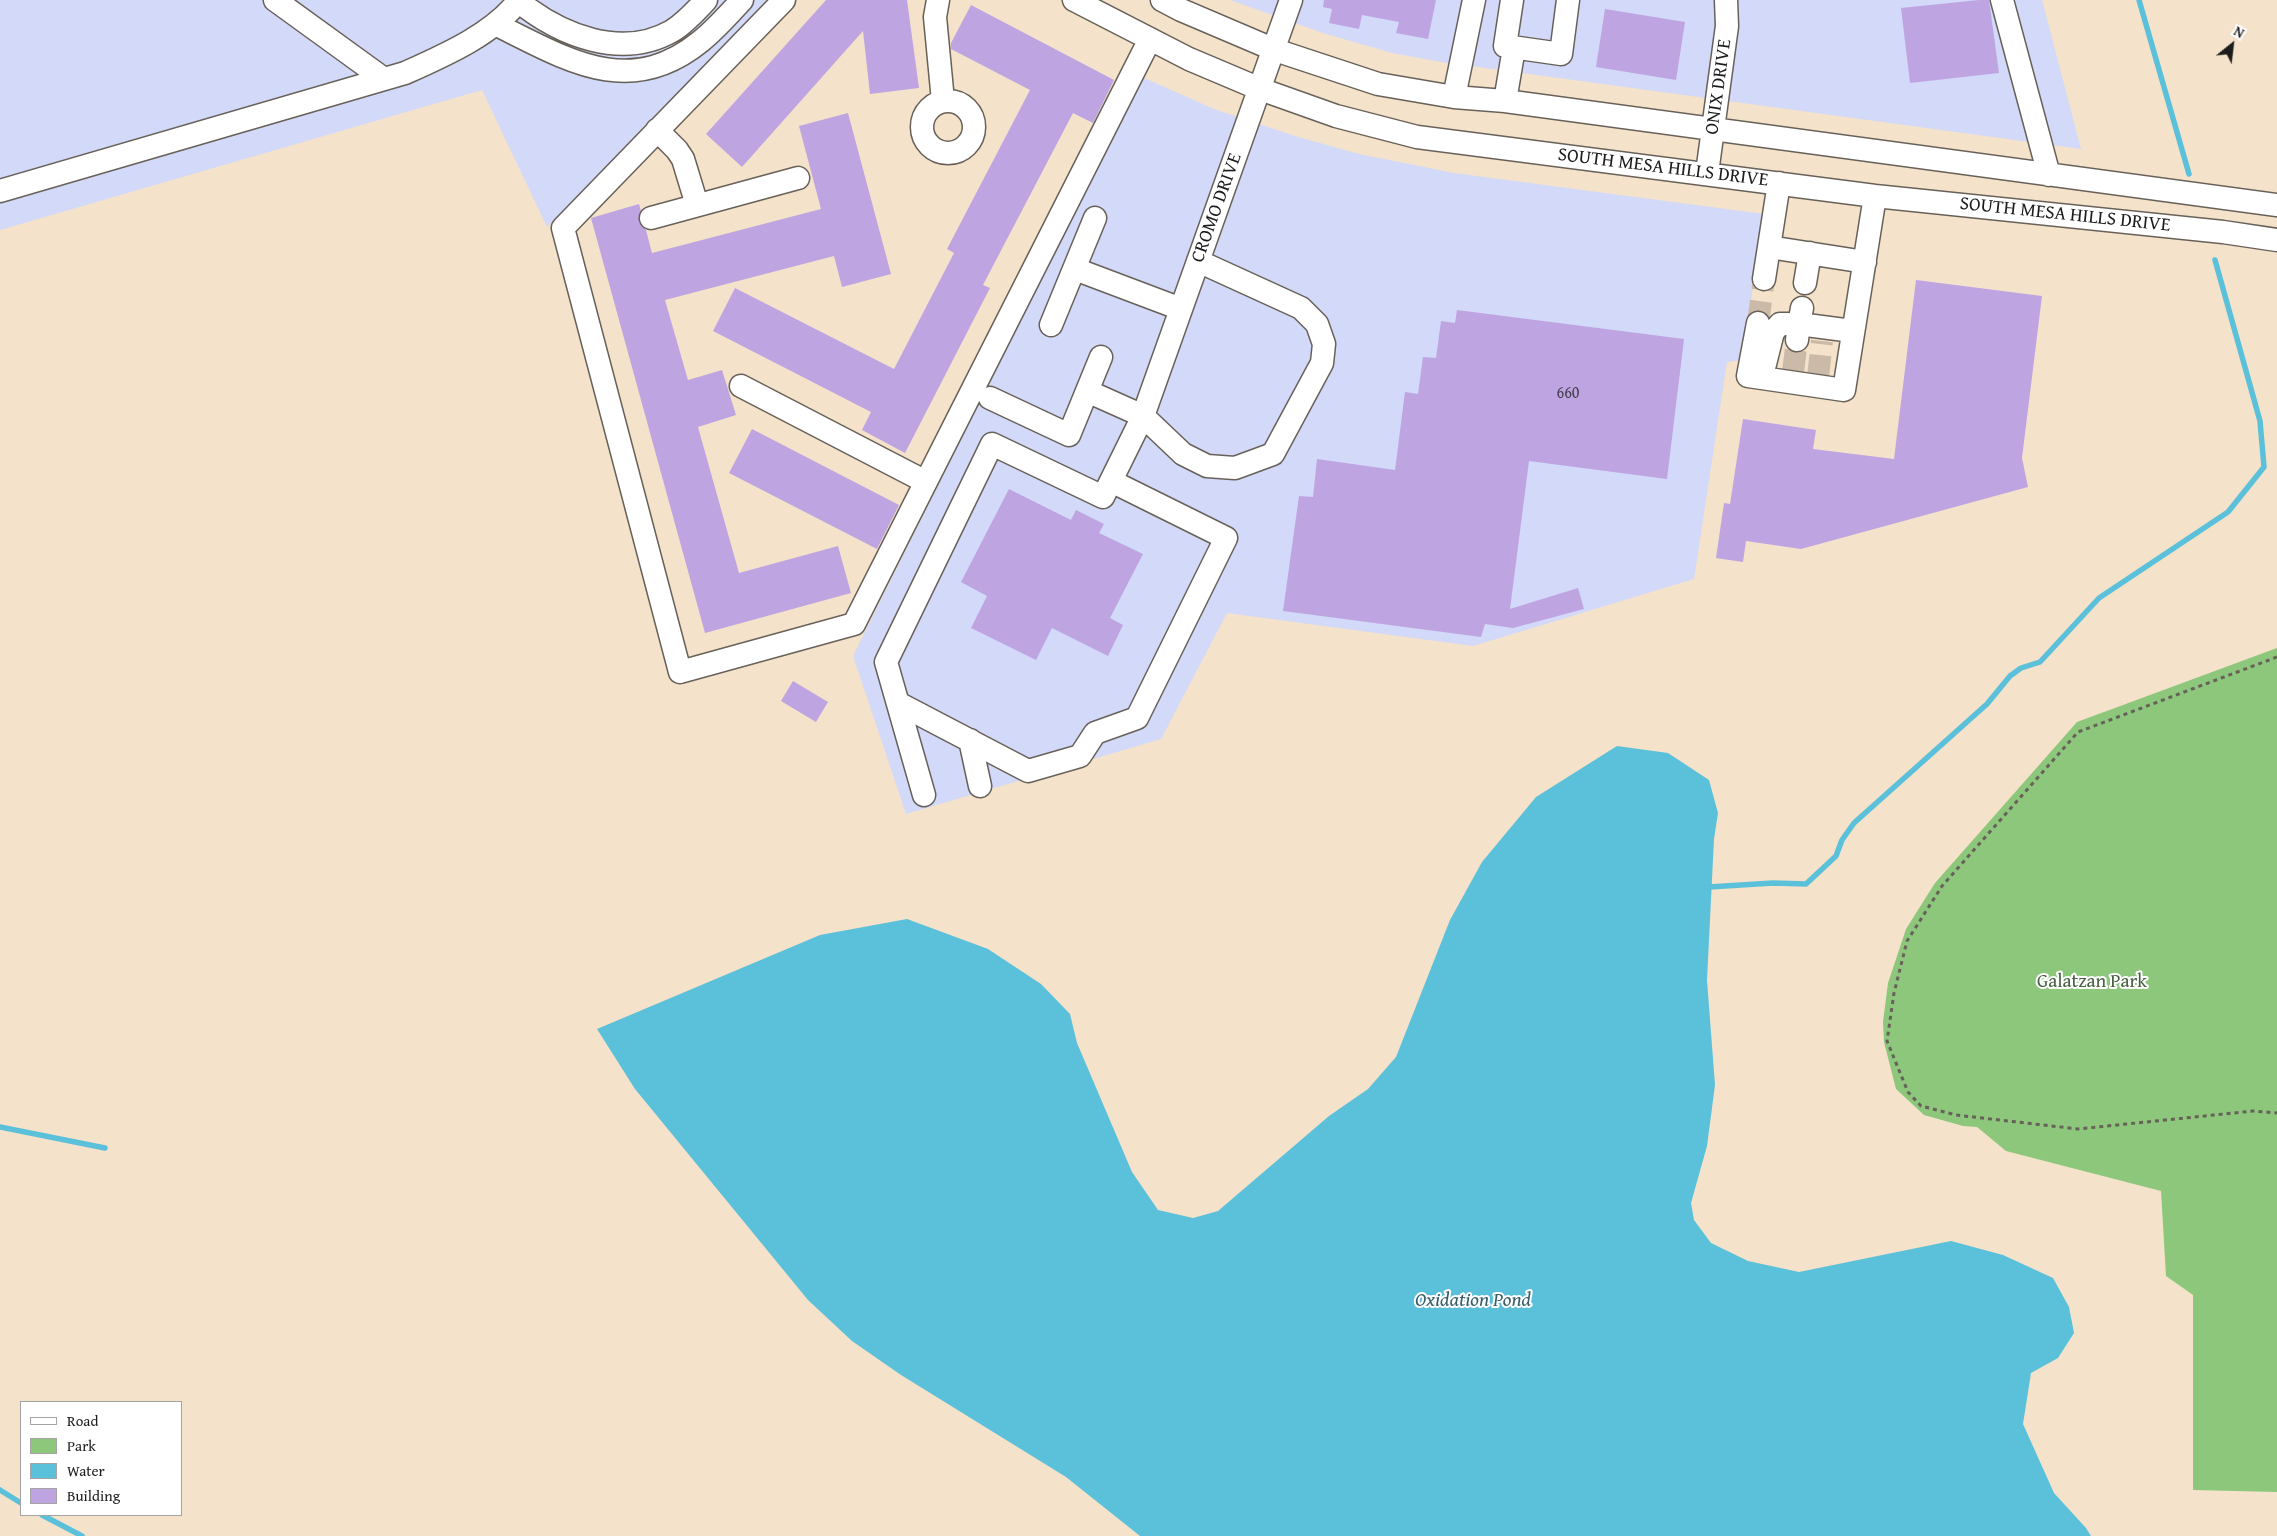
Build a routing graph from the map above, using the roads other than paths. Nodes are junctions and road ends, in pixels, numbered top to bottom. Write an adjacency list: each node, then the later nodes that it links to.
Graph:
1 (275, 0): 19 (street)
2 (518, 0): 3 (street); 15 (street)
3 (706, 0)
4 (742, 0): 15 (street)
5 (784, 0): 24 (street)
6 (938, 0): 22 (street)
7 (1074, 0): 16 (street, SOUTH MESA HILLS DRIVE)
8 (1162, 0): 18 (street, SOUTH MESA HILLS DRIVE)
9 (1291, 0): 18 (street, CROMO DRIVE)
10 (1474, 0): 21 (street)
11 (1512, 0): 17 (street)
12 (1568, 0): 17 (street)
13 (1726, 0): 25 (street, ONIX DRIVE)
14 (2002, 0): 27 (street)
15 (495, 24): 19 (street)
16 (1150, 39): 20 (street, SOUTH MESA HILLS DRIVE); 55 (street)
17 (1514, 48): 23 (street)
18 (1275, 50): 20 (street, CROMO DRIVE); 21 (street, SOUTH MESA HILLS DRIVE)
19 (384, 79): 30 (street)
20 (1260, 88): 26 (street, SOUTH MESA HILLS DRIVE); 39 (street, CROMO DRIVE)
21 (1454, 98): 23 (street, SOUTH MESA HILLS DRIVE)
22 (943, 101)
23 (1505, 101): 25 (street, SOUTH MESA HILLS DRIVE)
24 (657, 130): 32 (street); 55 (street)
25 (1714, 130): 26 (street, ONIX DRIVE); 27 (street, SOUTH MESA HILLS DRIVE)
26 (1707, 173): 29 (street, SOUTH MESA HILLS DRIVE)
27 (2049, 175): 33 (street, SOUTH MESA HILLS DRIVE)
28 (798, 178): 32 (street)
29 (1779, 183): 31 (street, SOUTH MESA HILLS DRIVE); 37 (street)
30 (0, 191)
31 (1875, 196): 36 (street, SOUTH MESA HILLS DRIVE); 40 (street)
32 (697, 205): 34 (street)
33 (2277, 205)
34 (651, 218)
35 (1095, 218): 41 (street)
36 (2277, 240)
37 (1770, 247): 38 (street); 42 (street)
38 (1810, 253): 40 (street); 43 (street)
39 (1198, 261): 44 (street, CROMO DRIVE); 53 (street)
40 (1864, 262): 47 (street)
41 (1075, 269): 44 (street); 46 (street)
42 (1764, 279)
43 (1805, 283)
44 (1181, 309): 53 (street, CROMO DRIVE)
45 (1758, 323): 49 (street)
46 (1051, 324)
47 (1852, 331): 49 (street); 49 (street)
48 (1101, 357): 51 (street)
49 (1756, 377)
50 (741, 386): 55 (street)
51 (1087, 392): 52 (street); 53 (street)
52 (990, 398)
53 (1143, 416): 54 (street, CROMO DRIVE)
54 (1110, 481): 56 (street); 57 (street)
55 (926, 482)
56 (898, 703): 57 (street); 59 (street)
57 (970, 740): 58 (street)
58 (980, 786)
59 (924, 795)

